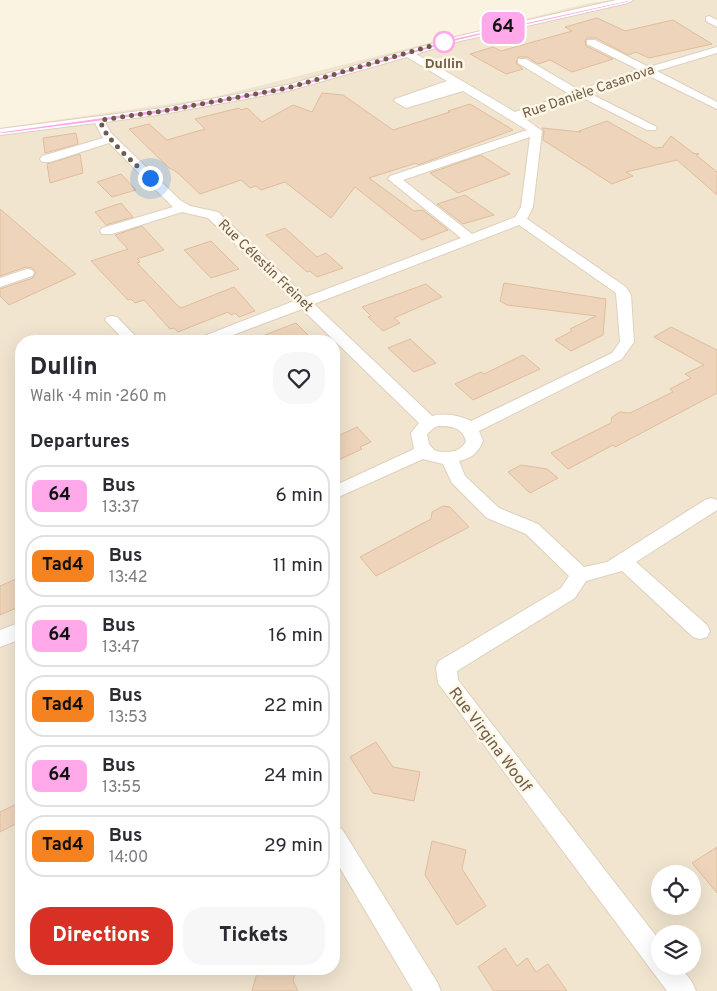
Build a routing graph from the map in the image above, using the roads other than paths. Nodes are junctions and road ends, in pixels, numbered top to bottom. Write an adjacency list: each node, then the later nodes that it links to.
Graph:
1 (628, 0): 4 (street)
2 (591, 42): 6 (street)
3 (717, 50): 6 (street, Rue Danièle Casanova)
4 (407, 53): 9 (street); 10 (street)
5 (522, 61): 7 (street)
6 (648, 71): 7 (street, Rue Danièle Casanova); 8 (street)
7 (579, 94): 9 (street, Rue Danièle Casanova); 11 (street)
8 (717, 106)
9 (514, 116): 12 (street, Rue Danièle Casanova)
10 (101, 120): 13 (street); 14 (street)
11 (651, 128)
12 (536, 131): 17 (street, Rue Danièle Casanova); 19 (street)
13 (0, 132)
14 (111, 139): 15 (street); 16 (street)
15 (46, 158)
16 (181, 208): 18 (street); 22 (street, Rue Célestin Freinet)
17 (520, 220): 19 (street); 29 (street)
18 (107, 231)
19 (472, 240): 22 (street)
20 (28, 273): 21 (street)
21 (0, 283)
22 (305, 302): 25 (street); 26 (street, Rue Célestin Freinet)
23 (112, 320): 24 (street)
24 (126, 335)
25 (220, 335)
26 (339, 335)
27 (340, 336): 28 (street, Rue Célestin Freinet)
28 (429, 423): 29 (street); 30 (street)
29 (469, 429): 31 (street)
30 (425, 452): 31 (street); 32 (street)
31 (450, 459): 35 (street)
32 (340, 490)
33 (711, 505): 34 (street)
34 (623, 561): 35 (street); 36 (street)
35 (580, 575): 40 (street, Rue Virgina Woolf)
36 (700, 631)
37 (15, 633): 38 (street)
38 (0, 639)
39 (340, 847): 42 (street)
40 (651, 949)
41 (671, 975): 43 (street)
42 (428, 991)
43 (683, 991)

